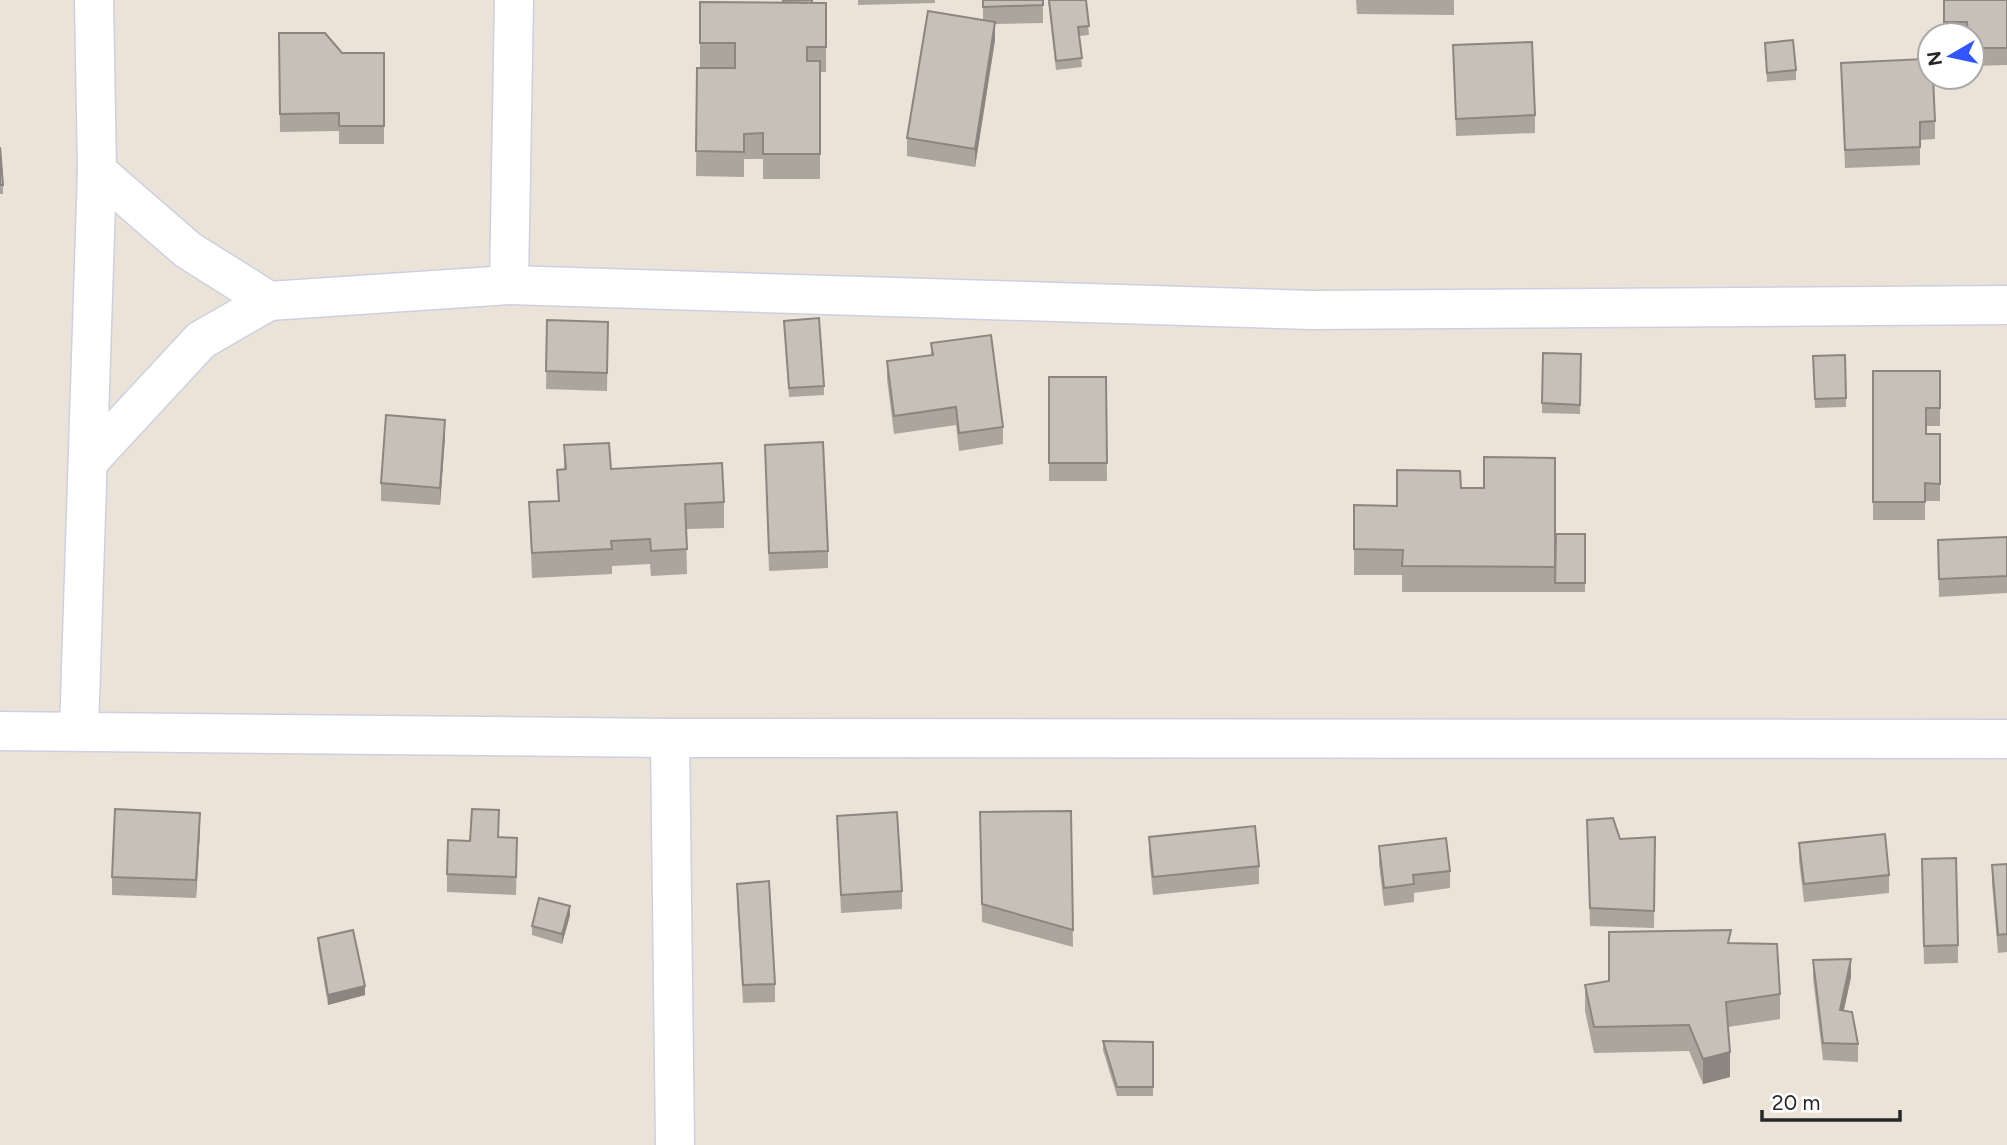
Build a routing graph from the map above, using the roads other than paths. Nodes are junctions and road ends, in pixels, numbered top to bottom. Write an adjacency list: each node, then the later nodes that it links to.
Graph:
1 (94, 0): 3 (street)
2 (514, 0): 4 (street)
3 (97, 171): 5 (street); 7 (street)
4 (509, 285): 5 (street); 6 (street)
5 (269, 300): 7 (street)
6 (2007, 304)
7 (88, 461): 9 (street)
8 (0, 731): 9 (street)
9 (79, 731): 10 (street)
10 (670, 738): 11 (street); 12 (street)
11 (2007, 739)
12 (676, 1145)

